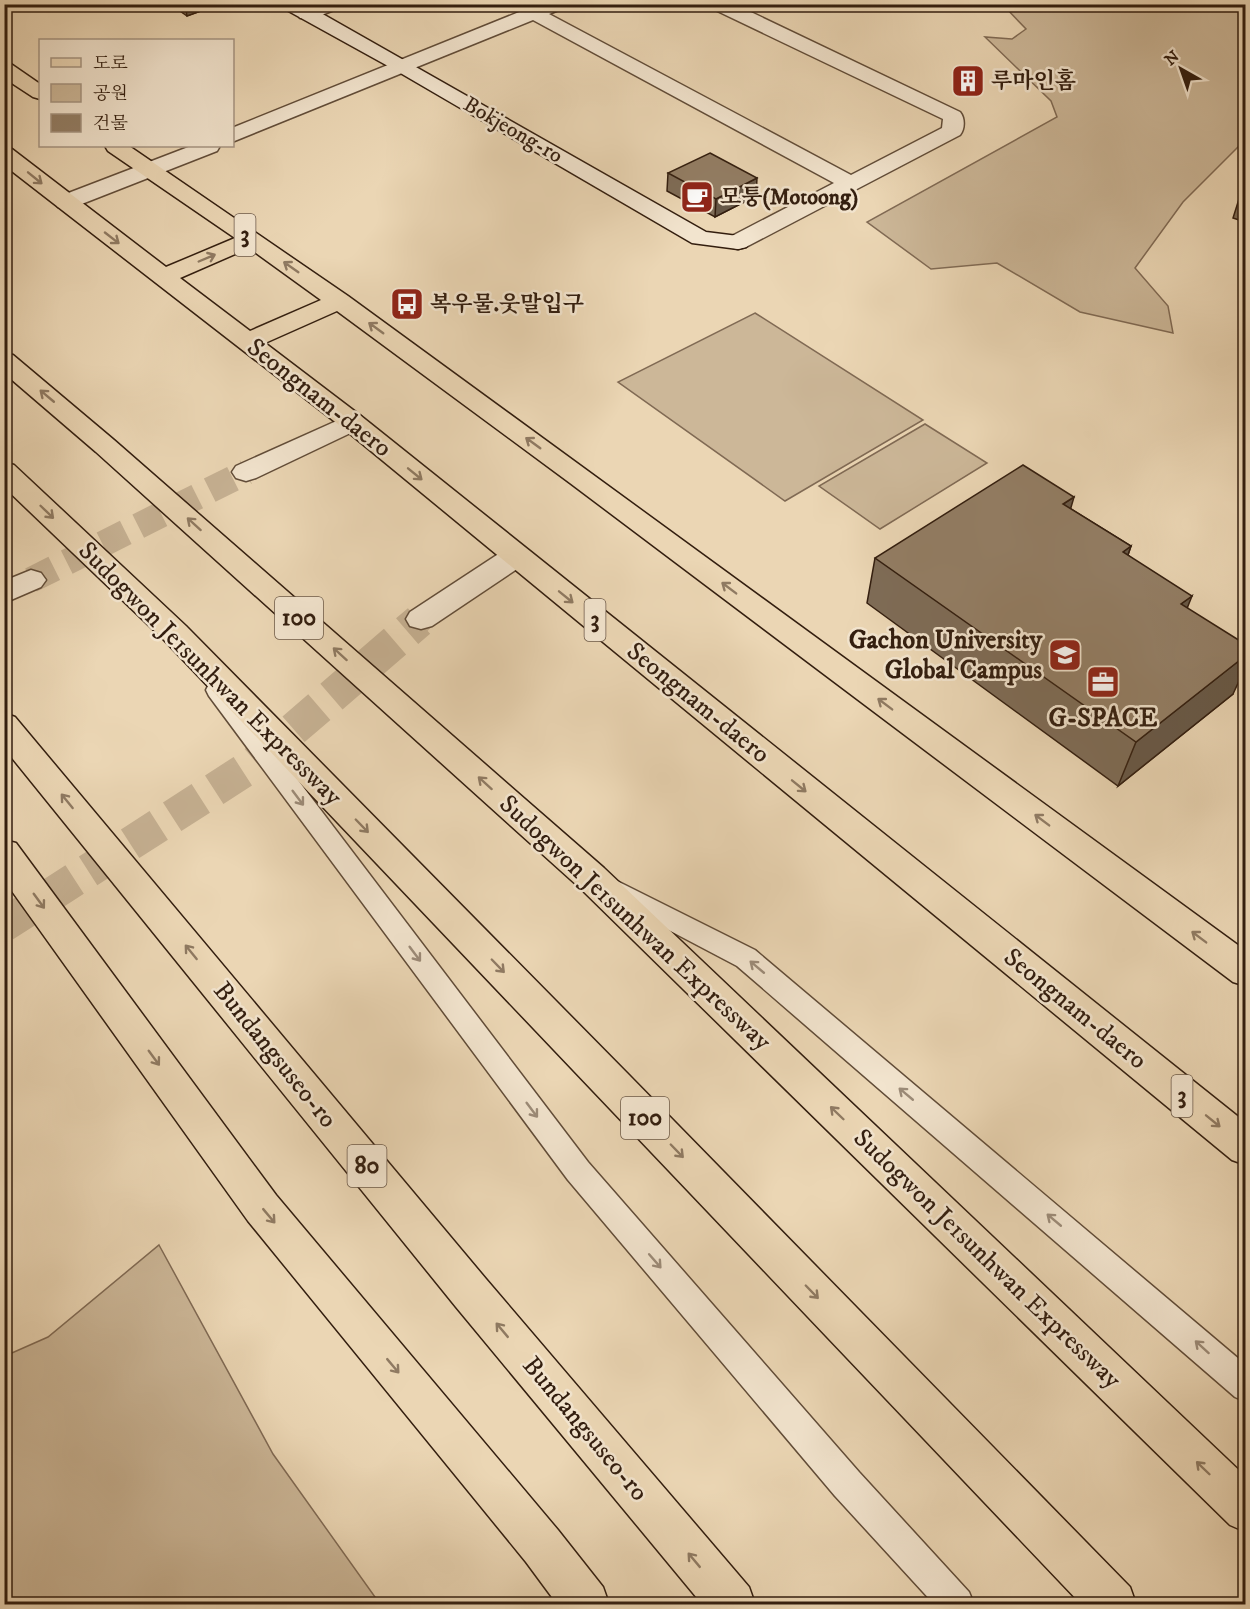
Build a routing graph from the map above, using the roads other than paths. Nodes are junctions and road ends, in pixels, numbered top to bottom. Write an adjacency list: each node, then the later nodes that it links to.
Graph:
1 (332, 4): 4 (street)
2 (556, 4): 5 (street)
3 (718, 4): 14 (street)
4 (298, 9): 6 (street, Bokjeong-ro)
5 (533, 13): 6 (street); 14 (street)
6 (404, 67): 9 (street); 14 (street, Bokjeong-ro)
7 (4, 68): 8 (main road)
8 (39, 92)
9 (234, 135)
10 (117, 147): 13 (main road, 3)
11 (207, 147): 13 (street)
12 (4, 154): 15 (main road, Seongnam-daero / 3, one-way to 15)
13 (150, 170): 15 (street); 16 (main road, 3)
14 (850, 183)
15 (66, 202): 17 (main road, Seongnam-daero / 3, one-way to 17)
16 (252, 239): 17 (main road, one-way to 16); 18 (main road, 3, one-way to 16)
17 (163, 277): 19 (main road, Seongnam-daero / 3)
18 (339, 301): 19 (main road); 32 (main road, 3, one-way to 18)
19 (247, 342): 21 (main road, Seongnam-daero / 3)
20 (4, 360): 31 (main road, Sudogwon Je1sunhwan Expressway / 100, one-way to 20)
21 (352, 422): 23 (street); 24 (main road, Seongnam-daero / 3, one-way to 24)
22 (4, 471): 28 (main road, Sudogwon Je1sunhwan Expressway / 100, one-way to 28)
23 (246, 472)
24 (516, 556): 27 (street); 33 (main road, Seongnam-daero / 3, one-way to 33)
25 (31, 580): 26 (street)
26 (4, 593)
27 (422, 619)
28 (174, 633): 38 (lane, one-way to 38); 39 (main road, Sudogwon Je1sunhwan Expressway / 100, one-way to 39)
29 (4, 725): 37 (main road, Bundangsuseo-ro / 80, one-way to 29)
30 (4, 853): 36 (main road, one-way to 36)
31 (592, 878): 34 (lane, one-way to 31); 35 (main road, Sudogwon Je1sunhwan Expressway / 100, one-way to 31)
32 (1245, 972)
33 (1245, 1147)
34 (1245, 1386)
35 (1245, 1509)
36 (586, 1605)
37 (732, 1605)
38 (957, 1605)
39 (1113, 1605)

